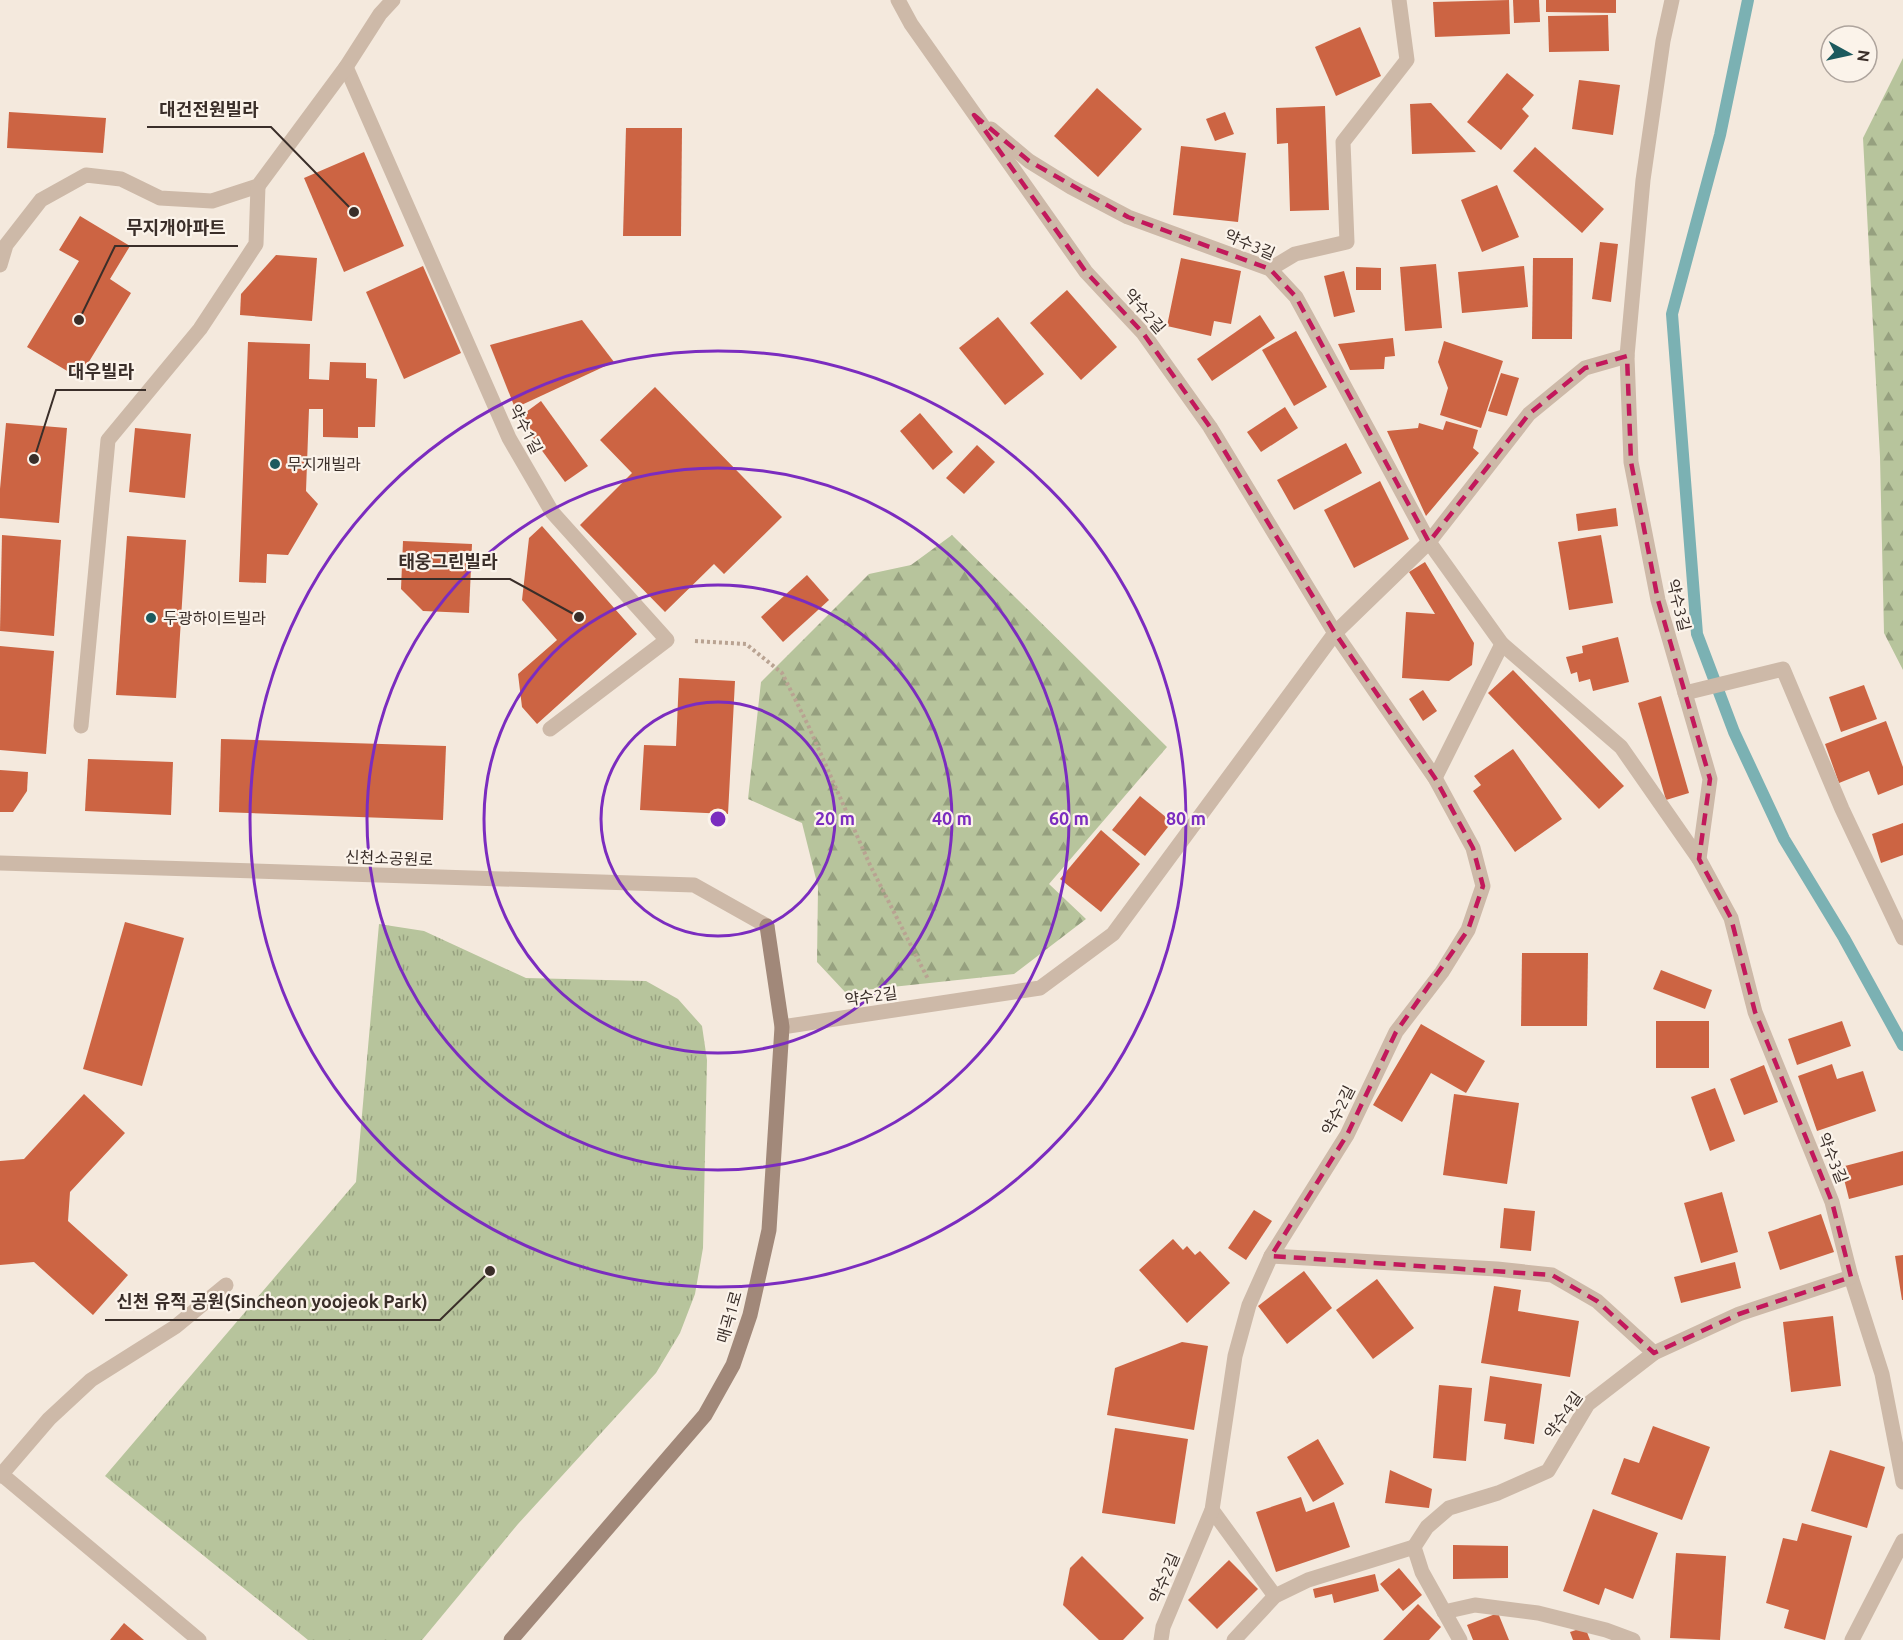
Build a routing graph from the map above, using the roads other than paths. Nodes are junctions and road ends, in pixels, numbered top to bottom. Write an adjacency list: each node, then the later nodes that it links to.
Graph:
1 (393, 0): 5 (street)
2 (898, 0): 6 (street, 약수2길)
3 (1399, 0): 9 (street)
4 (1672, 0): 10 (street, 약수3길)
5 (346, 67): 7 (street); 16 (street, 약수1길)
6 (974, 116): 9 (street, 약수3길); 12 (street, 약수2길)
7 (258, 186): 8 (street); 15 (street)
8 (0, 265)
9 (1270, 269): 11 (street, 약수3길)
10 (1627, 356): 11 (street); 14 (street, 약수3길)
11 (1429, 542): 12 (street); 13 (street, 약수3길)
12 (1335, 633): 17 (street, 약수2길); 22 (street, 약수2길)
13 (1502, 644): 17 (street); 18 (street, 약수3길)
14 (1684, 693): 18 (street, 약수3길); 21 (street)
15 (81, 726)
16 (550, 729)
17 (1435, 778): 23 (street, 약수2길)
18 (1699, 859): 24 (street, 약수3길)
19 (0, 863): 20 (street, 신천소공원로)
20 (767, 926): 22 (street, 매곡1로)
21 (1903, 938)
22 (782, 1027): 35 (street, 매곡1로)
23 (1271, 1256): 26 (street); 29 (street, 약수2길)
24 (1851, 1277): 26 (street, 약수4길); 28 (street, 약수3길)
25 (226, 1285): 27 (street)
26 (1654, 1353): 31 (street, 약수4길)
27 (0, 1474): 34 (street)
28 (1903, 1482)
29 (1212, 1510): 32 (street); 36 (street, 약수2길)
30 (1903, 1541): 40 (street)
31 (1414, 1547): 32 (street); 33 (street)
32 (1275, 1596): 37 (street)
33 (1444, 1612): 38 (street); 39 (street)
34 (199, 1640)
35 (511, 1640)
36 (1161, 1640)
37 (1234, 1640)
38 (1460, 1640)
39 (1633, 1640)
40 (1852, 1640)

